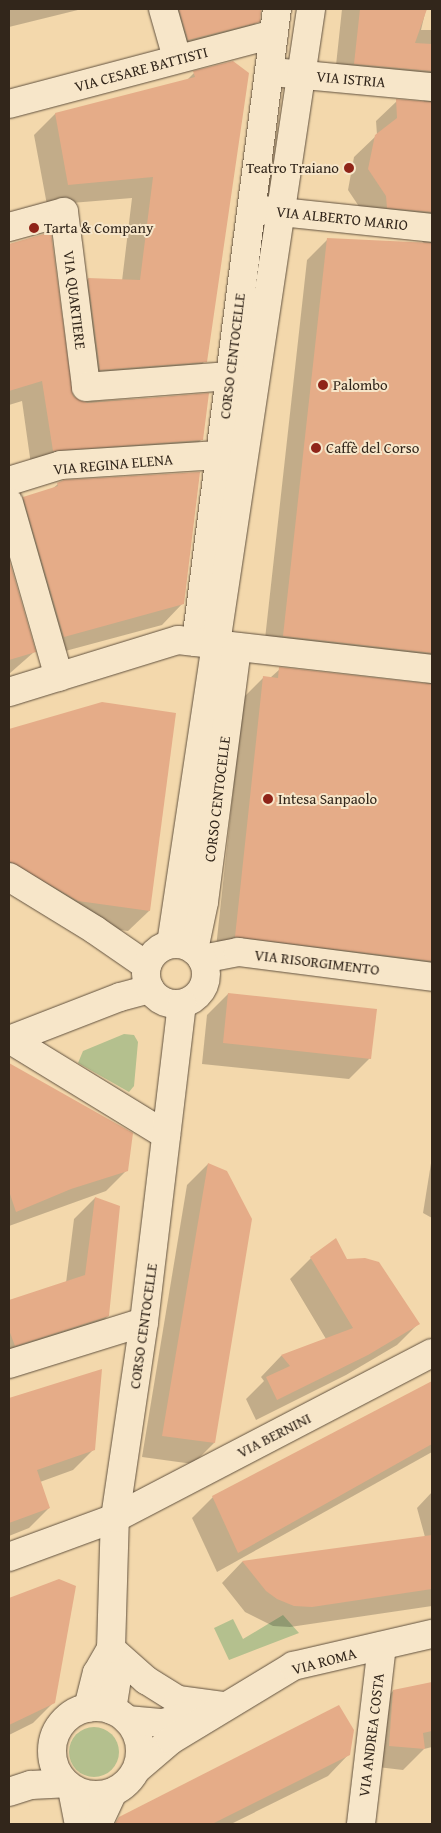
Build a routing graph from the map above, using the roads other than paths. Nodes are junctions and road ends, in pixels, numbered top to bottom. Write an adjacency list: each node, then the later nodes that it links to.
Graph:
1 (163, 9): 4 (street)
2 (310, 9): 6 (street)
3 (275, 22): 4 (street, VIA CESARE BATTISTI); 5 (street, CORSO CENTOCELLE)
4 (177, 58): 8 (street, VIA CESARE BATTISTI)
5 (269, 72): 6 (street, VIA ISTRIA); 9 (street, CORSO CENTOCELLE)
6 (301, 74): 7 (street, VIA ISTRIA); 10 (street)
7 (432, 87)
8 (9, 104)
9 (251, 208): 10 (street, VIA ALBERTO MARIO); 13 (street, CORSO CENTOCELLE)
10 (280, 212): 12 (street, VIA ALBERTO MARIO); 17 (street)
11 (9, 227): 13 (street, VIA QUARTIERE)
12 (432, 228)
13 (229, 376): 14 (street, CORSO CENTOCELLE)
14 (219, 455): 15 (street, VIA REGINA ELENA); 17 (street, CORSO CENTOCELLE)
15 (9, 480)
16 (9, 503): 19 (street)
17 (216, 644): 18 (street); 19 (street); 22 (street, CORSO CENTOCELLE)
18 (432, 669)
19 (58, 678): 20 (street)
20 (9, 692)
21 (9, 877): 24 (street)
22 (189, 951): 23 (street, VIA RISORGIMENTO); 24 (street); 25 (street)
23 (432, 977)
24 (148, 978): 25 (street); 26 (street)
25 (182, 1004): 27 (street, CORSO CENTOCELLE)
26 (10, 1040): 27 (street)
27 (166, 1135): 28 (street, CORSO CENTOCELLE)
28 (144, 1322): 30 (street); 31 (street, CORSO CENTOCELLE)
29 (432, 1353): 31 (street, VIA BERNINI)
30 (9, 1364)
31 (115, 1518): 32 (street, VIA BERNINI); 35 (street, CORSO CENTOCELLE)
32 (9, 1557)
33 (432, 1634): 34 (street, VIA ROMA)
34 (382, 1646): 36 (street, VIA ROMA); 46 (street, VIA ANDREA COSTA)
35 (111, 1649): 36 (street); 37 (street, CORSO CENTOCELLE)
36 (223, 1706): 37 (street); 39 (street)
37 (109, 1712): 38 (street); 39 (street)
38 (52, 1752): 40 (street); 41 (street)
39 (137, 1769): 43 (street)
40 (9, 1784)
41 (69, 1786): 42 (street); 43 (street); 44 (street)
42 (9, 1792)
43 (113, 1792): 45 (street)
44 (79, 1824)
45 (98, 1824)
46 (361, 1824)

